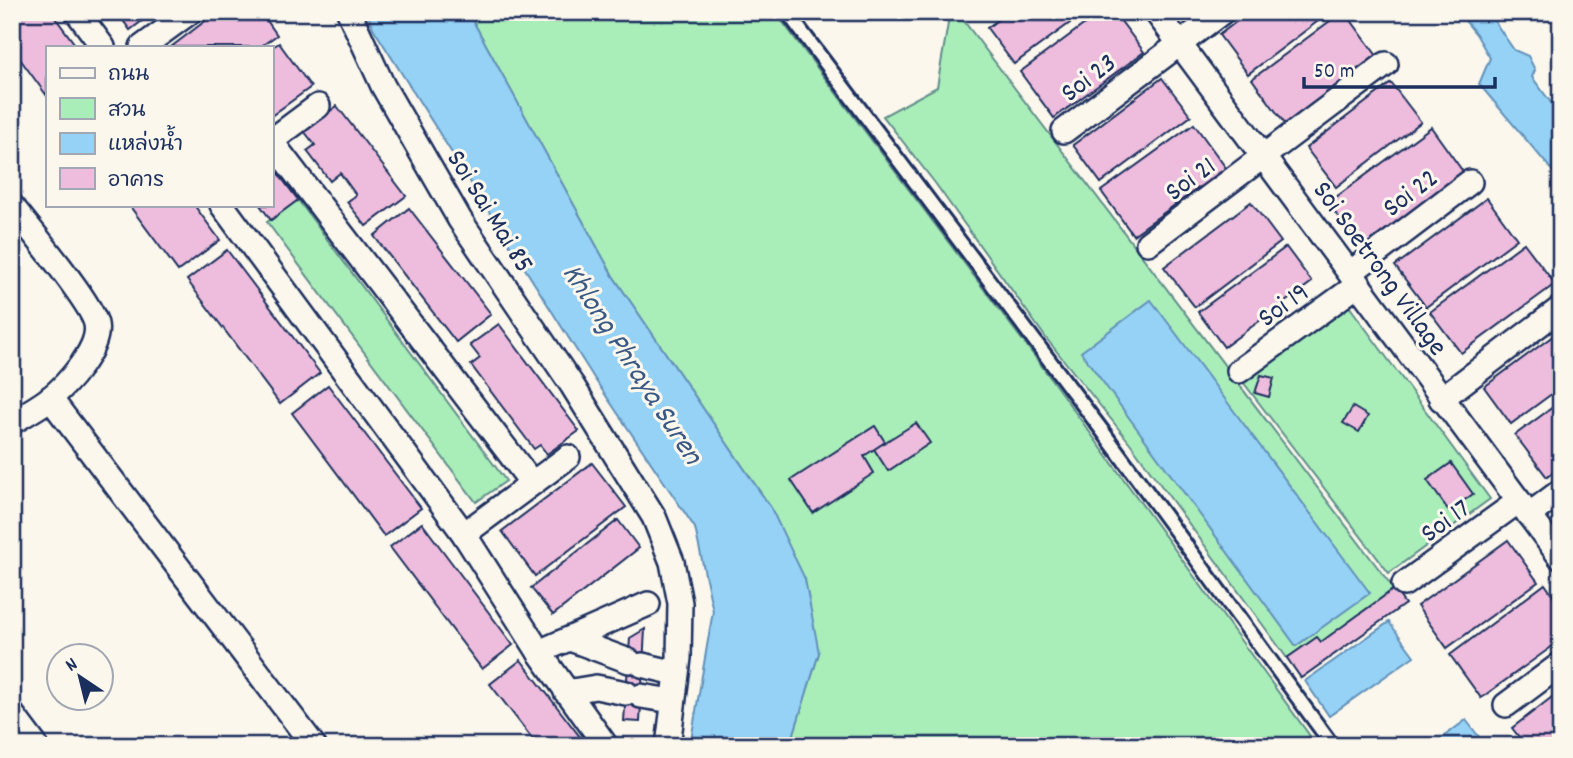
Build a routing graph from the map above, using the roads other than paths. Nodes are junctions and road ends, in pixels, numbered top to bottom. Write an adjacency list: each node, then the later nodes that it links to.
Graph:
1 (77, 12): 8 (street)
2 (190, 12): 9 (street)
3 (349, 12): 37 (street, Soi Sai Mai 85)
4 (787, 12): 46 (lane)
5 (1156, 12): 7 (street, Soi Soetrong Village)
6 (1222, 12): 7 (street, Soi 23)
7 (1180, 45): 12 (street, Soi 23); 15 (street, Soi Soetrong Village)
8 (102, 46)
9 (143, 46)
10 (1386, 64): 15 (street, Soi 21)
11 (318, 106): 13 (street)
12 (1064, 131)
13 (273, 140)
14 (273, 144): 27 (street)
15 (1265, 158): 19 (street, Soi 21); 20 (street, Soi Soetrong Village)
16 (1470, 182): 20 (street, Soi 22)
17 (12, 206): 23 (street)
18 (223, 206): 30 (street)
19 (1148, 243)
20 (1355, 279): 22 (street, Soi 19); 24 (street, Soi Soetrong Village)
21 (1561, 308): 24 (street)
22 (1239, 372)
23 (50, 398): 25 (street); 43 (street)
24 (1441, 398): 29 (street, Soi Soetrong Village)
25 (12, 422)
26 (568, 457): 27 (street)
27 (532, 483): 30 (street)
28 (1561, 491): 29 (street, Soi 17)
29 (1524, 508): 31 (street, Soi Soetrong Village); 32 (street, Soi 17)
30 (464, 534): 35 (street)
31 (1561, 558)
32 (1404, 584)
33 (648, 604): 34 (street)
34 (570, 639): 35 (street); 37 (street)
35 (539, 652): 38 (street)
36 (1561, 664): 40 (street)
37 (677, 673): 39 (street, Soi Sai Mai 85)
38 (566, 692): 39 (street); 44 (street)
39 (672, 701): 45 (street, Soi Sai Mai 85)
40 (1506, 705)
41 (12, 714): 42 (street)
42 (36, 746)
43 (314, 746)
44 (606, 746)
45 (668, 746)
46 (1333, 746)

